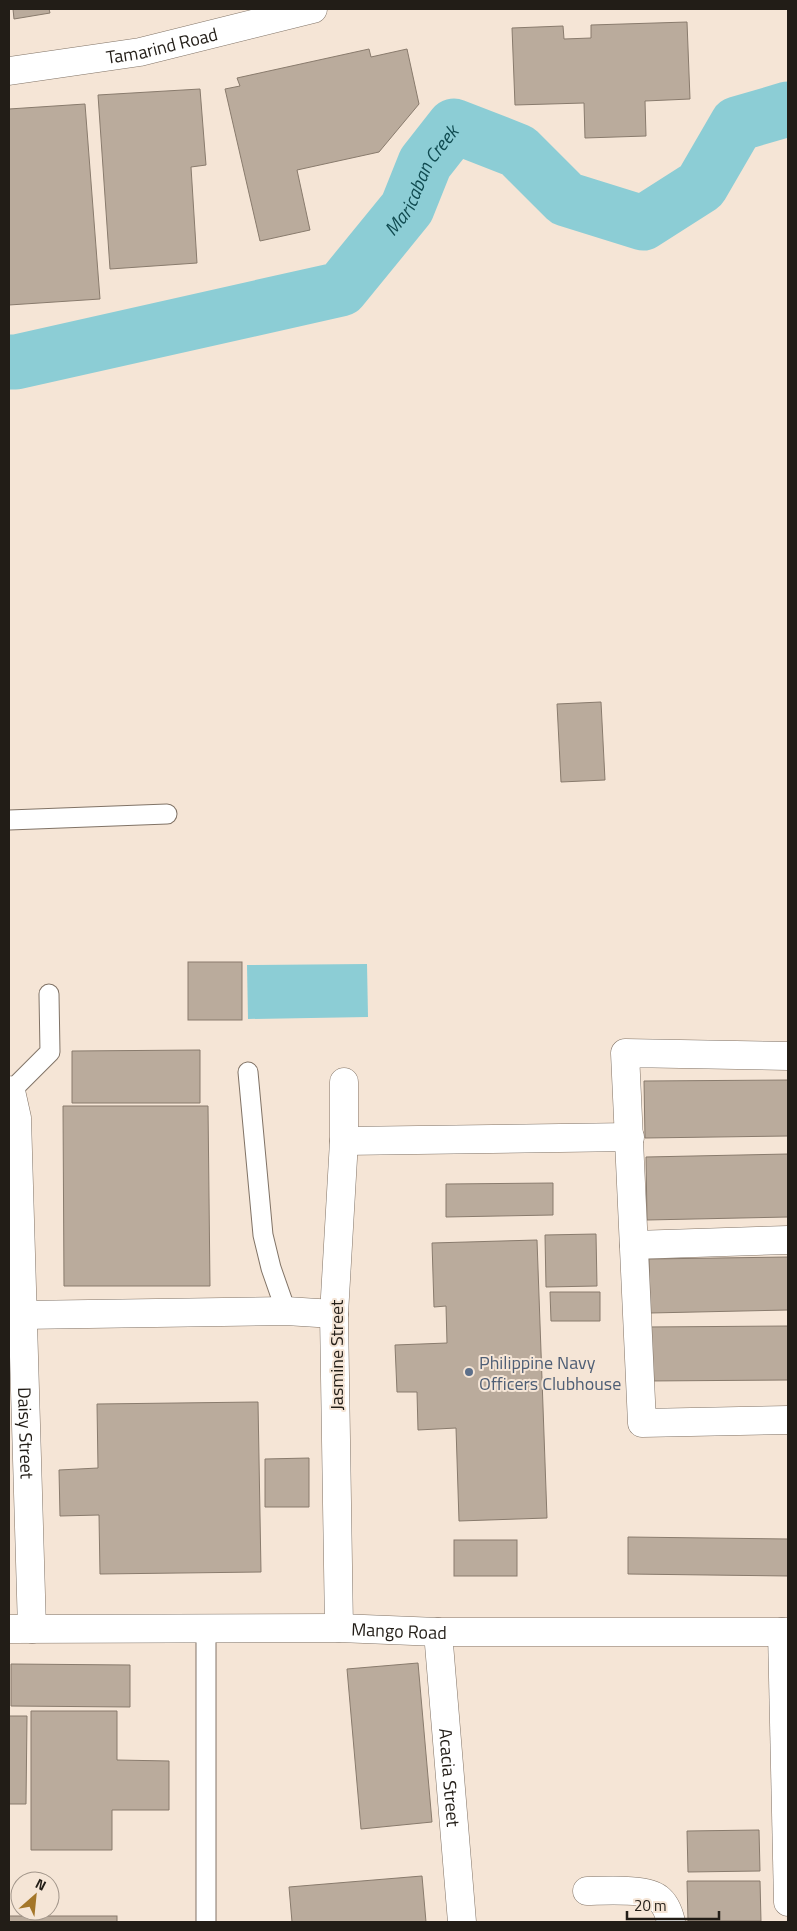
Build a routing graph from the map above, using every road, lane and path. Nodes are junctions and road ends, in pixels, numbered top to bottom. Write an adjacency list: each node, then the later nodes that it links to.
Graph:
1 (313, 9): 2 (street, Tamarind Road)
2 (9, 71)
3 (167, 814): 4 (lane)
4 (9, 820)
5 (49, 994): 9 (lane)
6 (788, 1056): 10 (street)
7 (248, 1072): 14 (lane)
8 (344, 1082): 11 (street, Jasmine Street)
9 (10, 1091): 16 (street, Daisy Street)
10 (630, 1137): 11 (street); 13 (street)
11 (344, 1141): 15 (street, Jasmine Street)
12 (788, 1240): 13 (street)
13 (634, 1245): 17 (street)
14 (286, 1311): 15 (street); 16 (street)
15 (334, 1314): 18 (street, Jasmine Street)
16 (22, 1316): 19 (street, Daisy Street)
17 (788, 1420)
18 (340, 1628): 20 (street, Mango Road); 21 (street, Mango Road)
19 (20, 1629): 20 (street, Mango Road)
20 (206, 1630): 25 (lane)
21 (438, 1632): 22 (street, Mango Road); 26 (street, Acacia Street)
22 (785, 1632): 24 (street)
23 (587, 1891): 27 (street)
24 (788, 1902)
25 (206, 1922)
26 (462, 1922)
27 (671, 1922)

